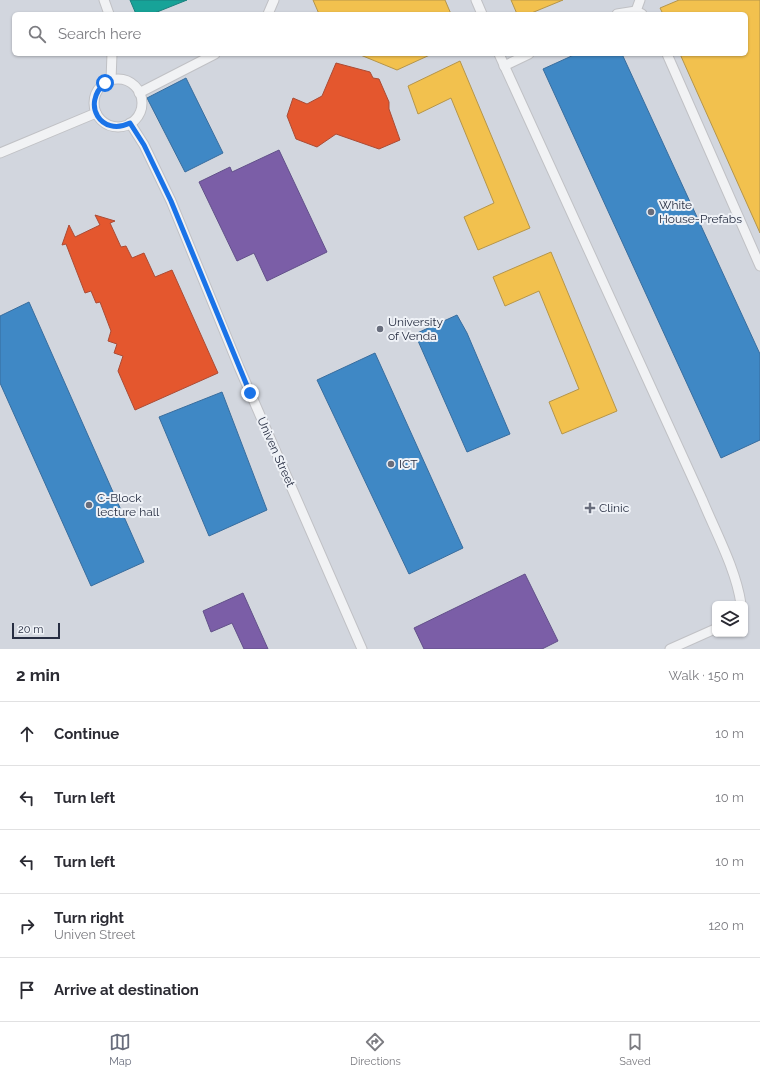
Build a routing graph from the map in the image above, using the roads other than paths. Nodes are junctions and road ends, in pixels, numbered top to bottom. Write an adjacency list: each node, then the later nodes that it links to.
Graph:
1 (104, 0): 5 (lane)
2 (274, 0): 6 (lane)
3 (476, 0): 7 (lane)
4 (640, 0): 8 (lane)
5 (108, 12)
6 (269, 12)
7 (481, 12)
8 (639, 12)
9 (112, 56): 15 (lane)
10 (211, 56): 16 (lane)
11 (500, 56): 14 (lane)
12 (525, 56): 14 (lane)
13 (668, 56): 20 (lane)
14 (504, 66): 21 (lane)
15 (111, 80): 16 (lane); 17 (lane)
16 (139, 93): 18 (lane)
17 (96, 113): 18 (lane); 19 (lane)
18 (130, 123): 23 (lane, Univen Street)
19 (0, 154)
20 (760, 266)
21 (740, 601)
22 (712, 631): 24 (lane)
23 (362, 649)
24 (670, 649)

